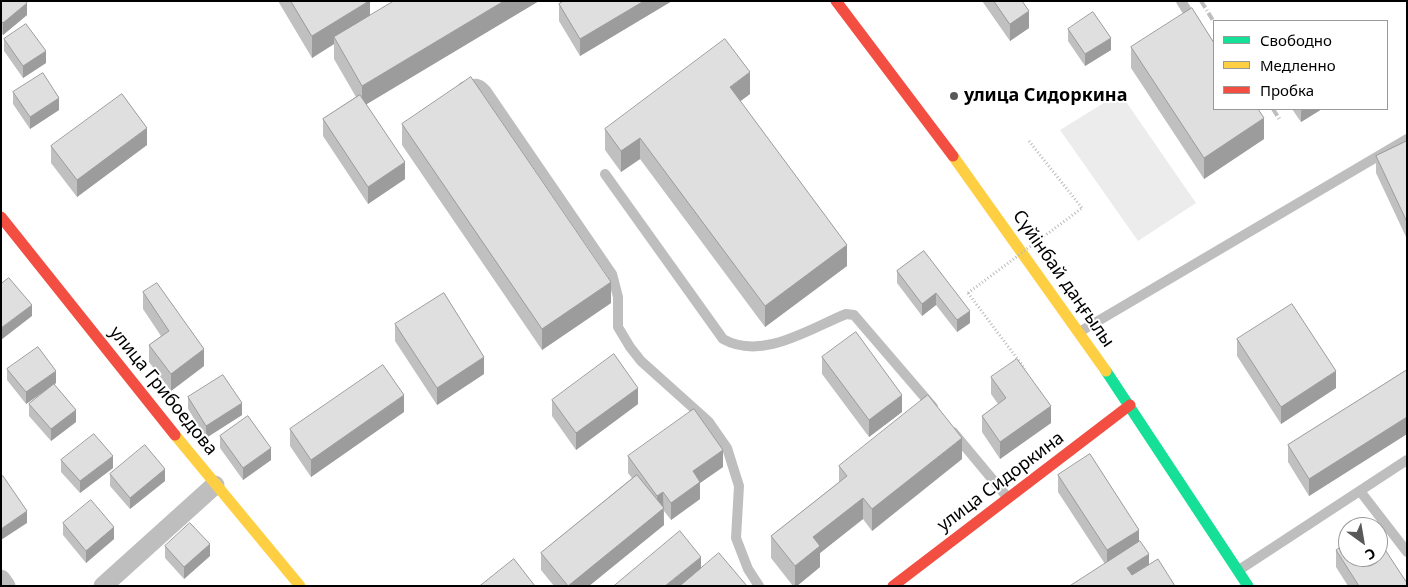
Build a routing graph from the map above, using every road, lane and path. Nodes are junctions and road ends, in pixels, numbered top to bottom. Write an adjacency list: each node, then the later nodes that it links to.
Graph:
1 (836, 1): 7 (street, Сүйінбай даңғылы)
2 (457, 90): 20 (lane)
3 (1407, 139): 7 (lane)
4 (1029, 141): 8 (path, bridge)
5 (606, 174): 13 (lane)
6 (1, 217): 11 (street, улица Грибоедова)
7 (1080, 332): 9 (street, Сүйінбай даңғылы)
8 (1025, 368)
9 (1130, 405): 13 (street, улица Сидоркина); 15 (street, Сүйінбай даңғылы)
10 (1407, 460): 12 (lane)
11 (215, 486): 18 (street); 19 (street, улица Грибоедова)
12 (1360, 491): 14 (lane); 15 (lane)
13 (1009, 499): 21 (street, улица Сидоркина)
14 (1407, 552)
15 (1238, 571): 22 (street, Сүйінбай даңғылы)
16 (1, 579): 17 (street)
17 (6, 586)
18 (103, 586)
19 (300, 586)
20 (759, 586)
21 (893, 586)
22 (1248, 586)

